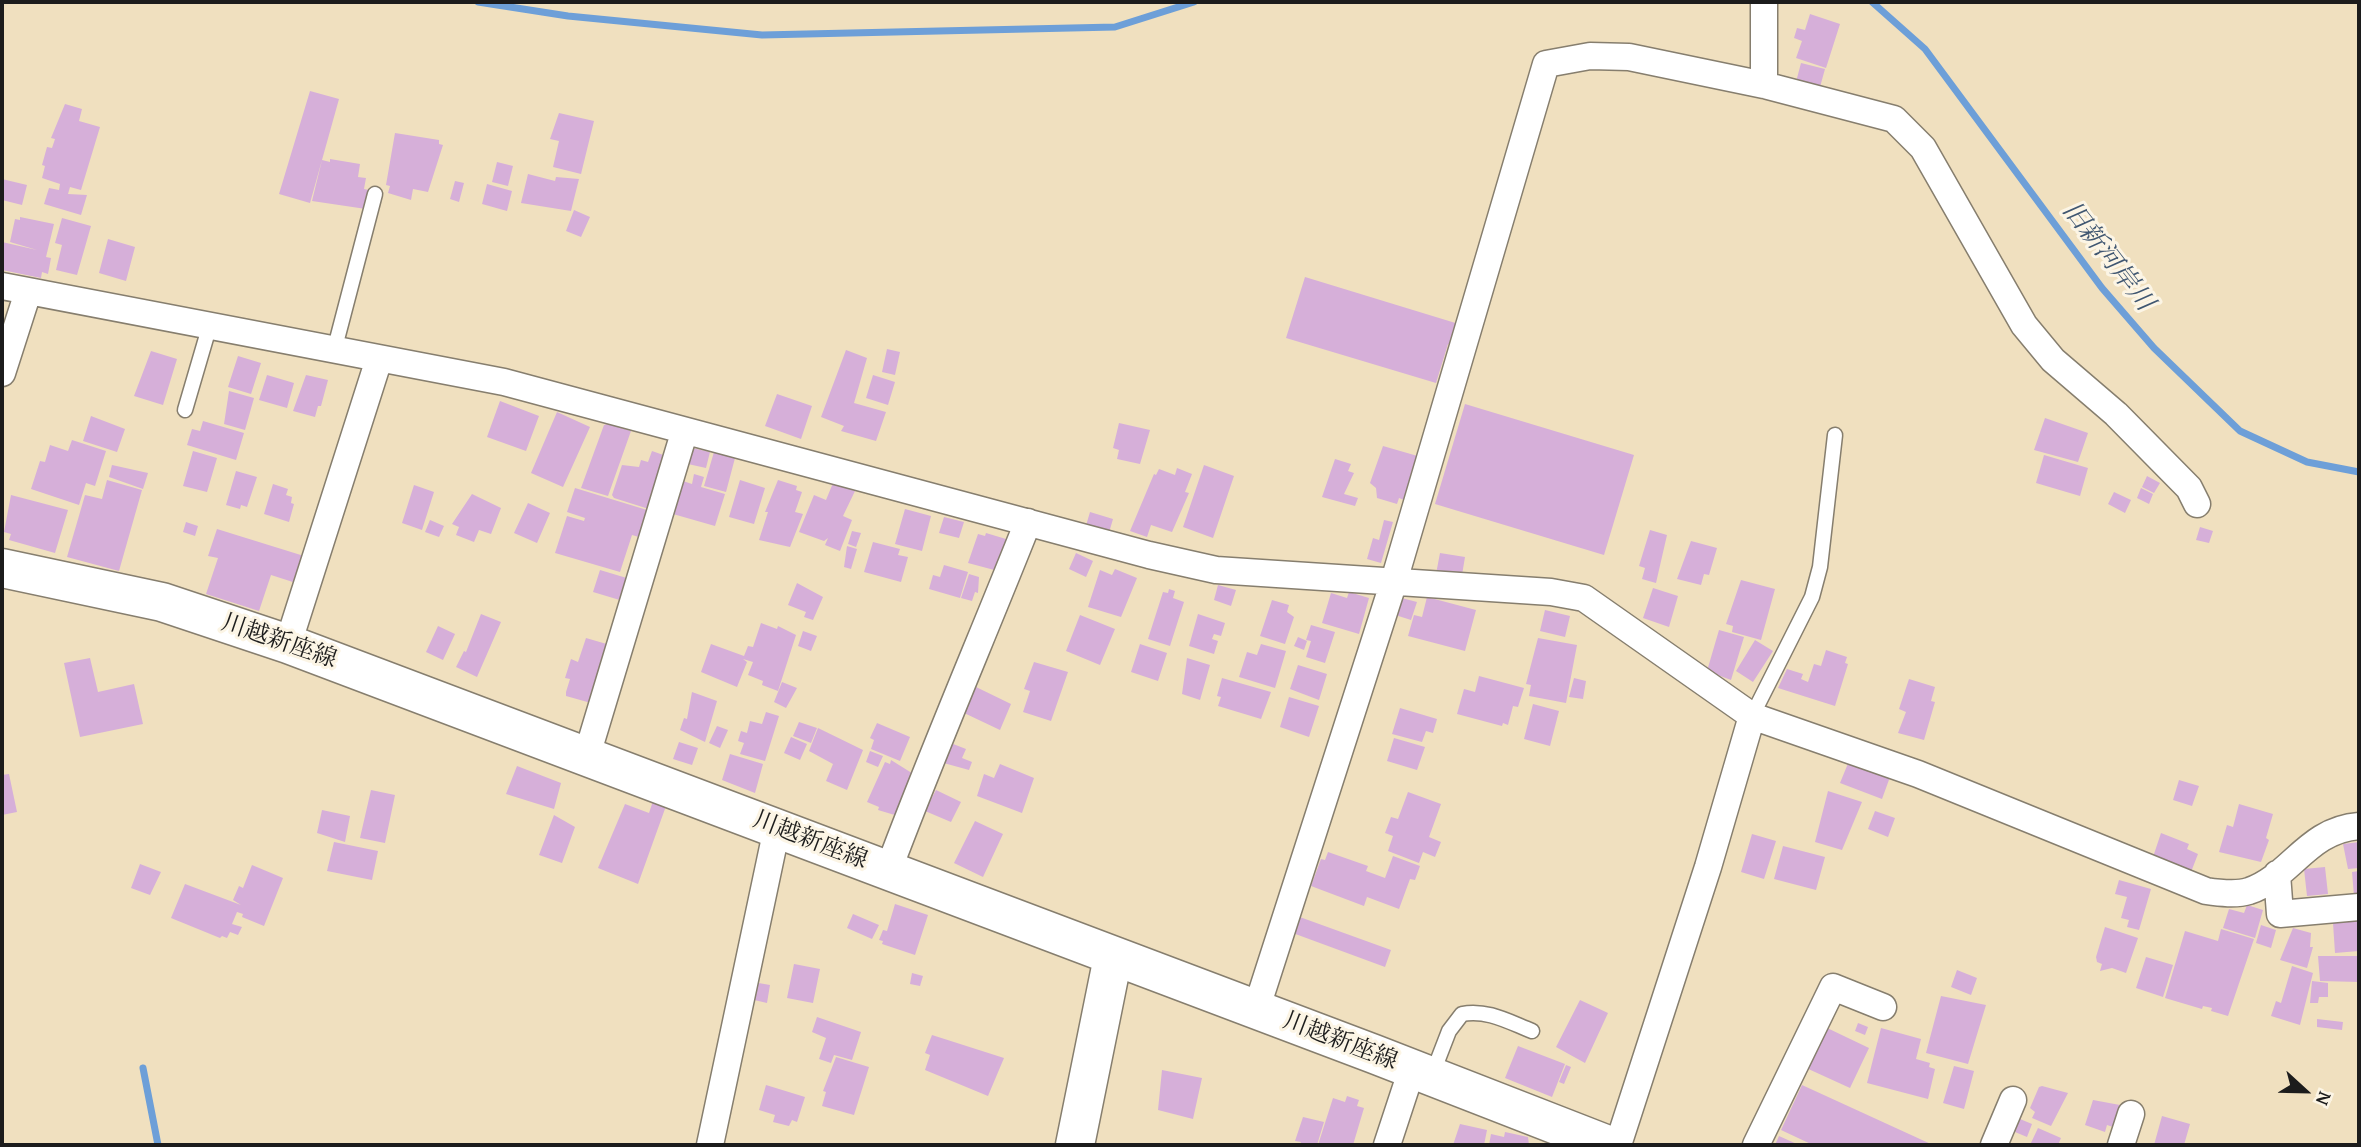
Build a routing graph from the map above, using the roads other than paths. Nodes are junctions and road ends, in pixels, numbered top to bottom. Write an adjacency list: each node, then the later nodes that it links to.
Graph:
1 (1765, 2): 2 (street)
2 (1764, 85): 13 (street); 16 (street)
3 (374, 194): 7 (lane)
4 (2, 286): 5 (street)
5 (28, 292): 6 (street); 9 (street)
6 (209, 328): 7 (street); 10 (lane)
7 (334, 351): 8 (street)
8 (380, 359): 11 (street); 17 (street)
9 (2, 373)
10 (185, 410)
11 (684, 433): 14 (street); 19 (street)
12 (1835, 435): 18 (lane)
13 (2197, 504)
14 (1028, 522): 16 (street); 22 (street)
15 (2, 568): 17 (main road, 川越新座線)
16 (1394, 580): 18 (street); 27 (street)
17 (288, 644): 19 (main road, 川越新座線)
18 (1752, 716): 23 (street); 36 (street)
19 (587, 755): 21 (main road, 川越新座線)
20 (2359, 826): 23 (street)
21 (777, 828): 22 (main road, 川越新座線); 32 (street)
22 (888, 871): 25 (main road, 川越新座線)
23 (2277, 874): 24 (street)
24 (2359, 906)
25 (1113, 957): 27 (main road, 川越新座線); 33 (main road)
26 (1883, 1007): 37 (street)
27 (1256, 1010): 29 (main road, 川越新座線)
28 (1532, 1031): 29 (lane)
29 (1422, 1073): 34 (street); 35 (main road, 川越新座線)
30 (2013, 1100): 38 (street)
31 (2131, 1114): 39 (street)
32 (710, 1145)
33 (1075, 1145)
34 (1387, 1145)
35 (1608, 1145)
36 (1618, 1145)
37 (1756, 1145)
38 (1994, 1145)
39 (2121, 1145)

